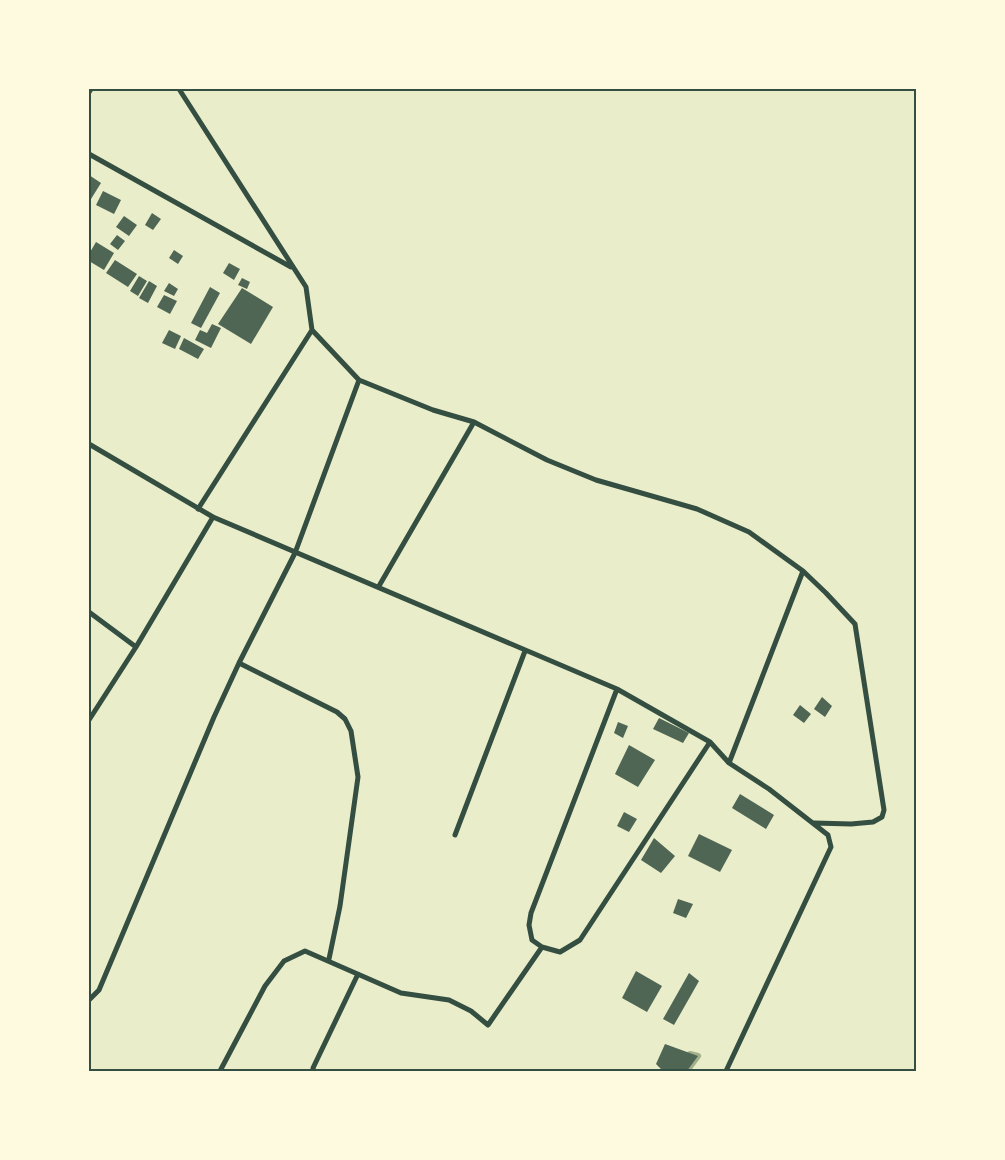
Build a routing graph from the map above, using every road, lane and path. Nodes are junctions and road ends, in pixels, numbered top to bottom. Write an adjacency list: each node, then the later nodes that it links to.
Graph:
1 (179, 89): 3 (street)
2 (89, 154): 3 (street)
3 (292, 267): 4 (street)
4 (312, 330): 5 (street); 8 (street)
5 (359, 380): 6 (street); 10 (street)
6 (474, 422): 11 (street); 12 (street)
7 (89, 444): 8 (street)
8 (198, 509): 9 (street)
9 (213, 517): 10 (street); 14 (street)
10 (295, 553): 12 (street); 16 (street)
11 (803, 571): 20 (street); 21 (street)
12 (379, 586): 15 (street)
13 (89, 612): 14 (street)
14 (136, 647): 18 (street)
15 (525, 651): 17 (street); 22 (street)
16 (239, 664): 24 (street); 26 (street)
17 (617, 689): 19 (street); 23 (street)
18 (89, 720)
19 (710, 742): 20 (street); 23 (street)
20 (729, 762): 21 (street)
21 (814, 823): 29 (street)
22 (455, 835)
23 (542, 946): 25 (street)
24 (329, 959): 25 (street); 27 (street)
25 (358, 974): 28 (street)
26 (89, 1000)
27 (220, 1071)
28 (314, 1071)
29 (726, 1071)

